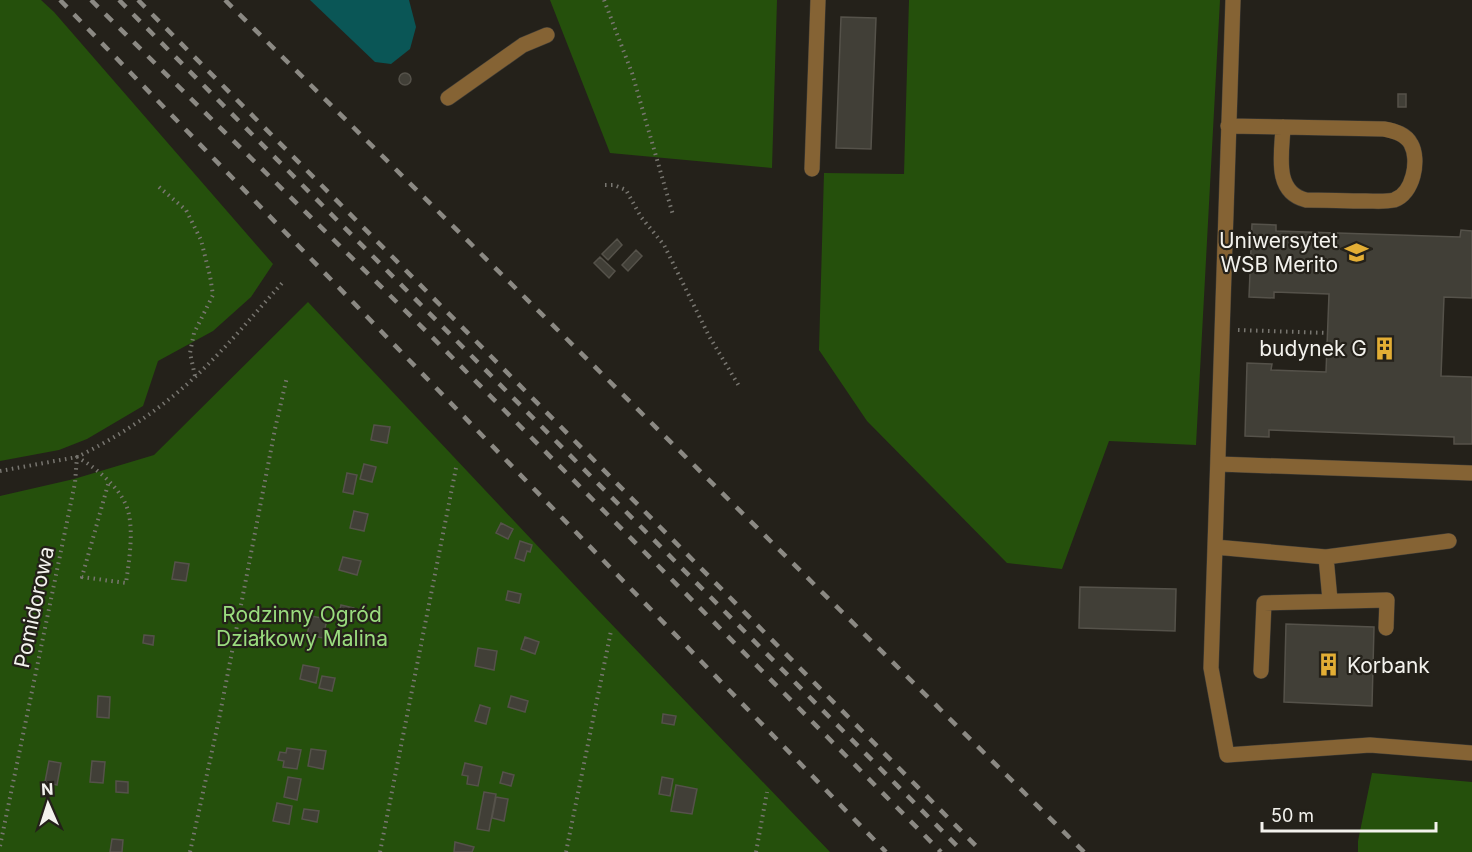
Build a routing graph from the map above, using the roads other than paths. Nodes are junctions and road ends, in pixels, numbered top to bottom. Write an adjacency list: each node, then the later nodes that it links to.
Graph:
1 (818, 0): 7 (lane)
2 (1233, 0): 5 (lane)
3 (547, 35): 4 (lane)
4 (448, 98)
5 (1228, 126): 6 (lane); 8 (lane)
6 (1283, 127): 6 (lane)
7 (812, 169)
8 (1219, 464): 9 (lane); 11 (lane)
9 (1472, 473)
10 (1449, 541): 12 (lane)
11 (1215, 546): 12 (lane); 16 (lane)
12 (1326, 557): 13 (lane)
13 (1330, 600): 14 (lane); 15 (lane)
14 (1386, 628)
15 (1261, 671)
16 (1472, 753)

